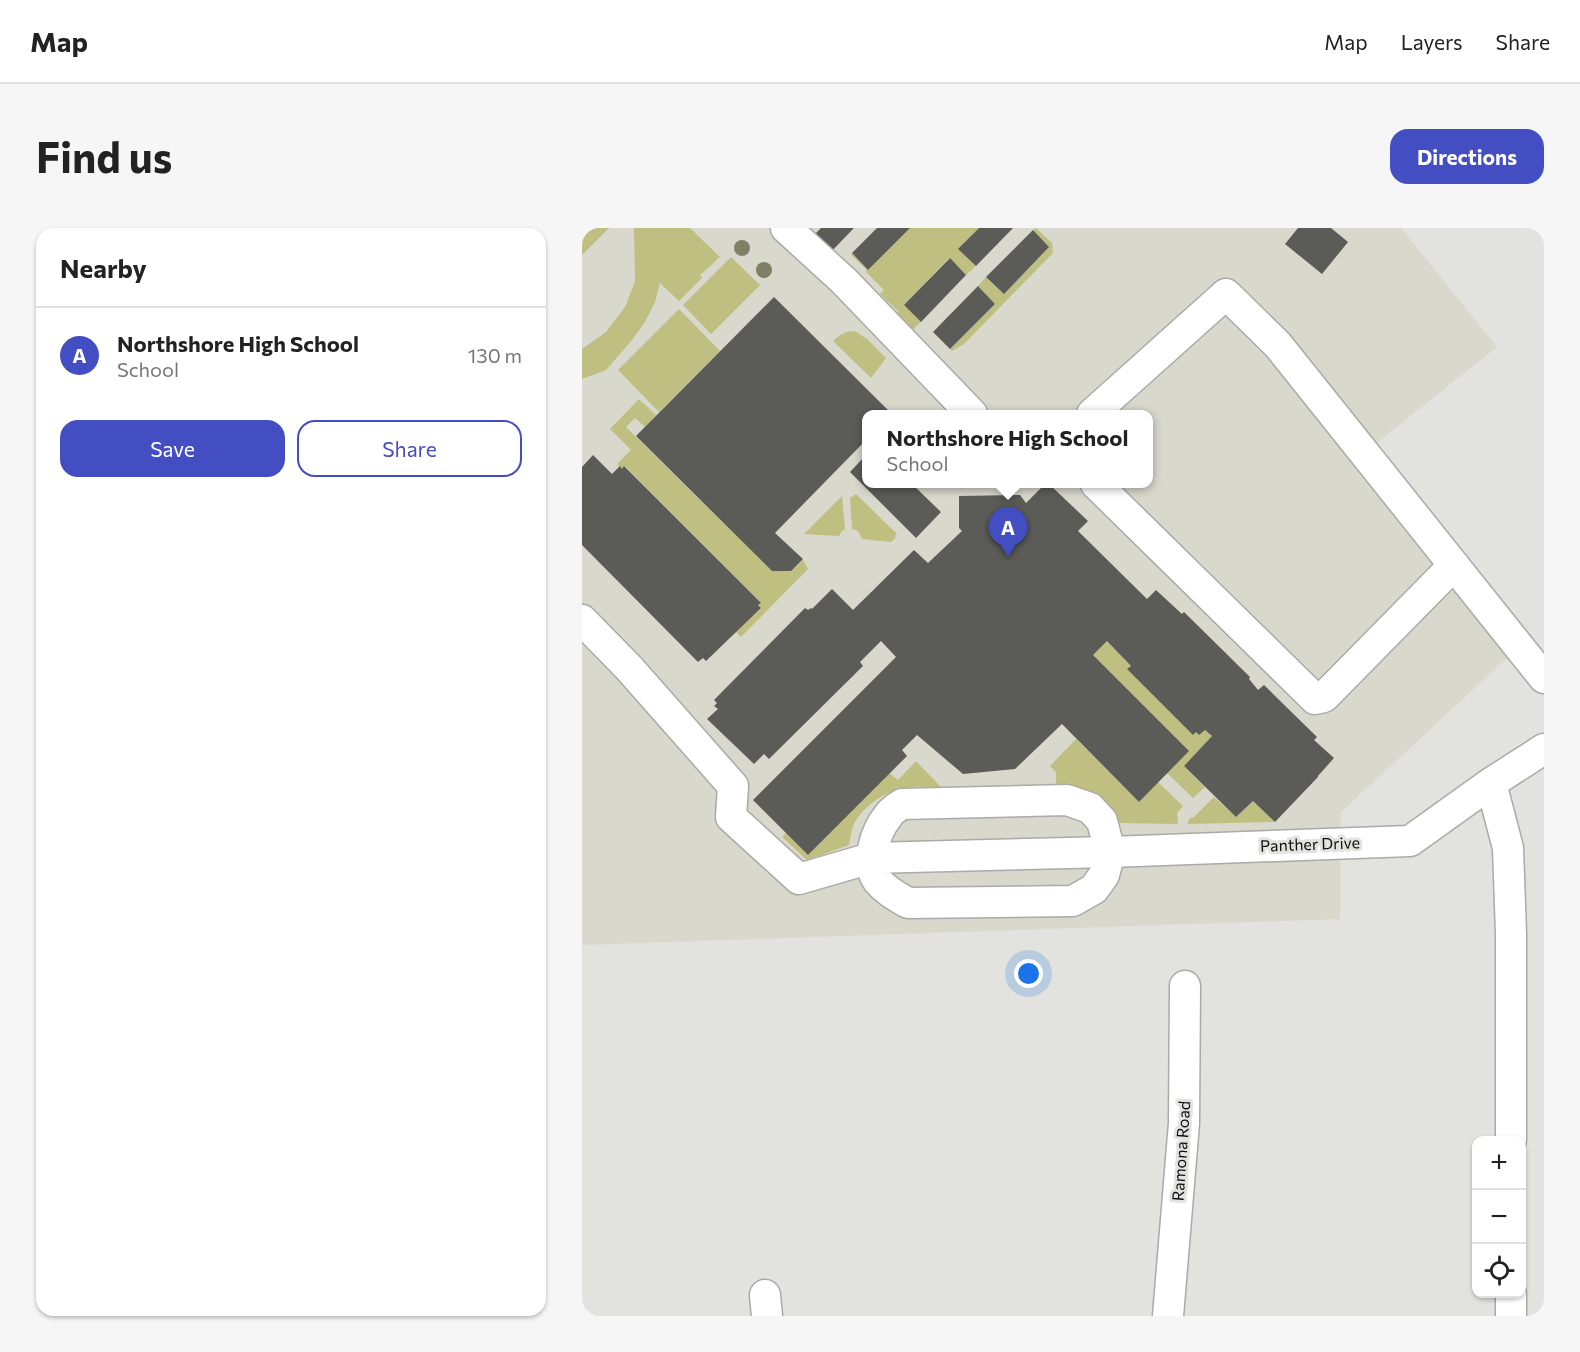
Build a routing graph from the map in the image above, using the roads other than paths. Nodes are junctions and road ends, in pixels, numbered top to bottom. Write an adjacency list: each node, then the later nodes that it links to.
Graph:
1 (786, 228): 2 (street)
2 (968, 410)
3 (1096, 410): 5 (street)
4 (1101, 488): 5 (street)
5 (1454, 565): 7 (street)
6 (582, 620): 11 (street, Panther Drive)
7 (1544, 678)
8 (1544, 749): 9 (street, Panther Drive)
9 (1491, 783): 10 (street, Panther Drive); 13 (street)
10 (1110, 852): 11 (street, Panther Drive); 11 (street); 11 (street)
11 (871, 858)
12 (1185, 986): 15 (street, Ramona Road)
13 (1511, 1136)
14 (1511, 1298): 16 (street)
15 (1168, 1316)
16 (1511, 1316)

